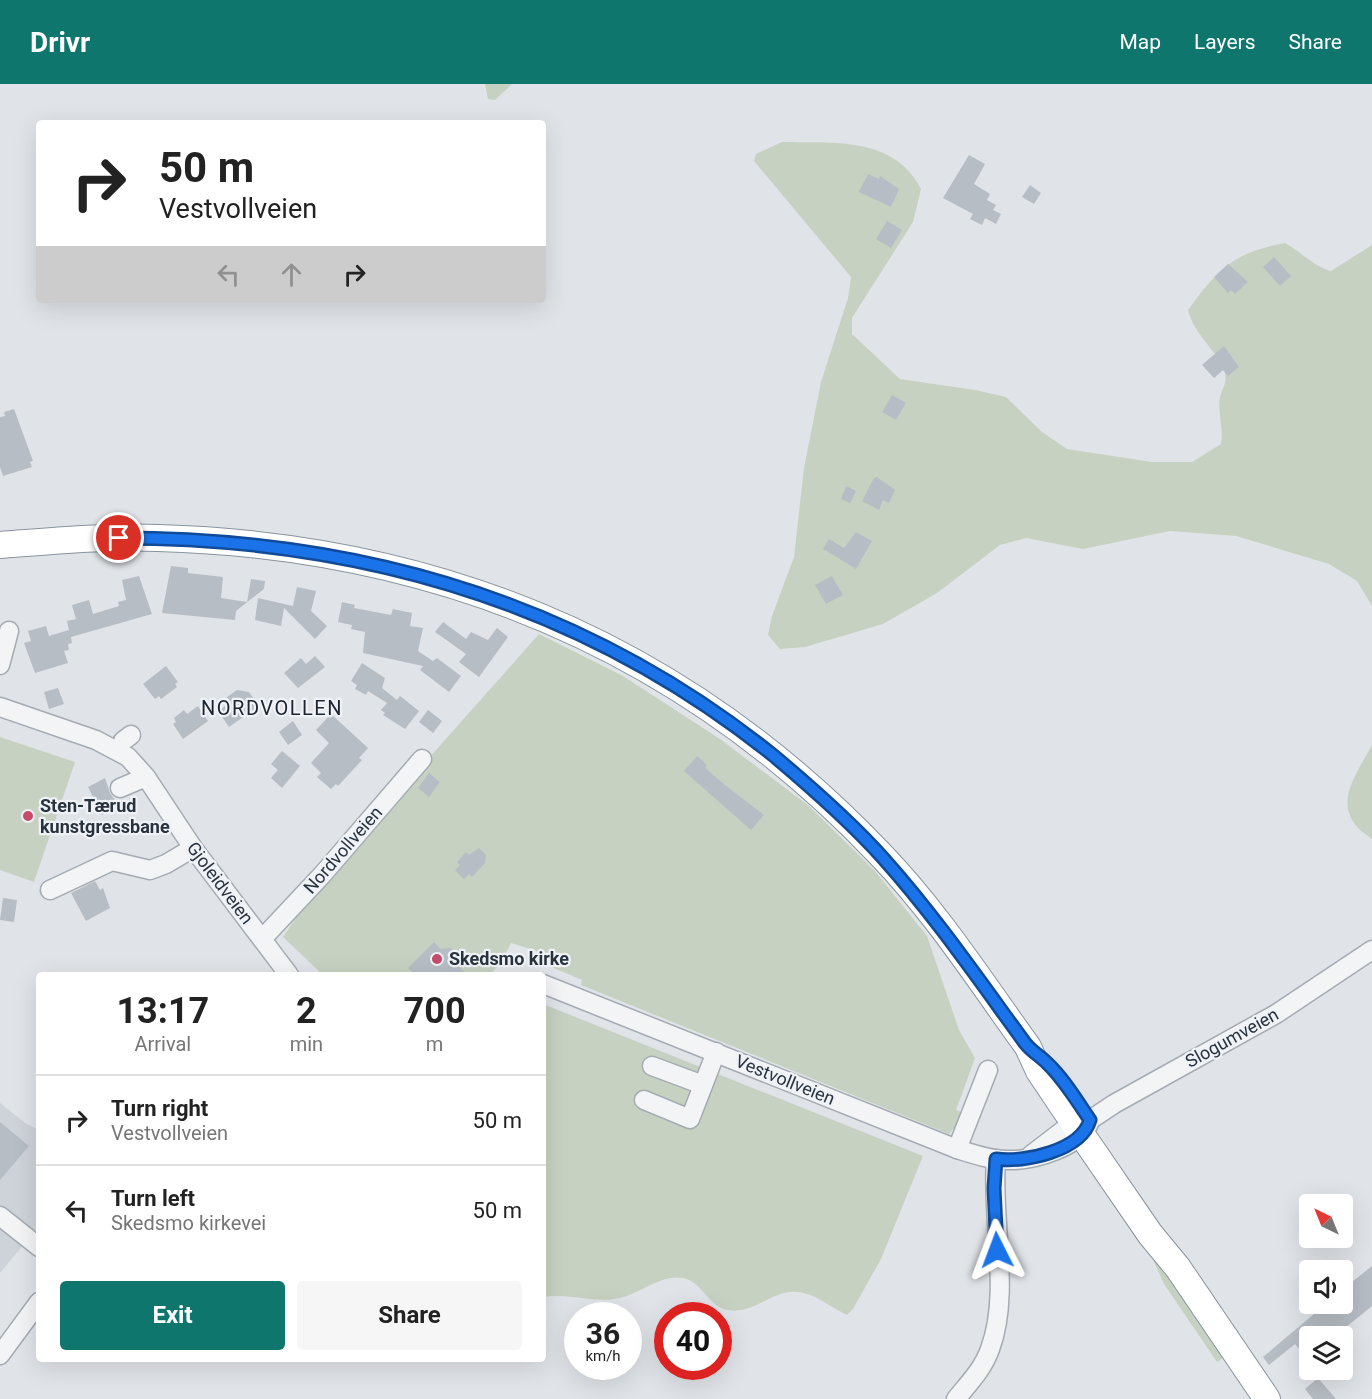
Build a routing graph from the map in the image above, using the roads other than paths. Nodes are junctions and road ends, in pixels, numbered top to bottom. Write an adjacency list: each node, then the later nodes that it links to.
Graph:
1 (0, 545): 19 (highway)
2 (9, 631): 3 (street)
3 (0, 665)
4 (0, 707): 6 (street, Gjoleidveien)
5 (422, 759): 10 (street, Nordvollveien)
6 (146, 777): 7 (street); 8 (street, Gjoleidveien)
7 (120, 788)
8 (193, 848): 9 (street); 10 (street, Gjoleidveien)
9 (50, 890)
10 (262, 939): 12 (street, Gjoleidveien)
11 (1372, 950): 19 (street, Slogumveien)
12 (287, 972)
13 (546, 985): 14 (street, Vestvollveien)
14 (716, 1052): 17 (street); 20 (street, Vestvollveien)
15 (652, 1066): 17 (street)
16 (988, 1070): 20 (street)
17 (703, 1085): 18 (street)
18 (644, 1100)
19 (1082, 1126): 21 (street, Vestvollveien); 27 (highway)
20 (957, 1149): 21 (street, Vestvollveien)
21 (996, 1159): 26 (street)
22 (0, 1215): 23 (street)
23 (36, 1245)
24 (36, 1306): 25 (street)
25 (0, 1355)
26 (956, 1399)
27 (1267, 1399)

